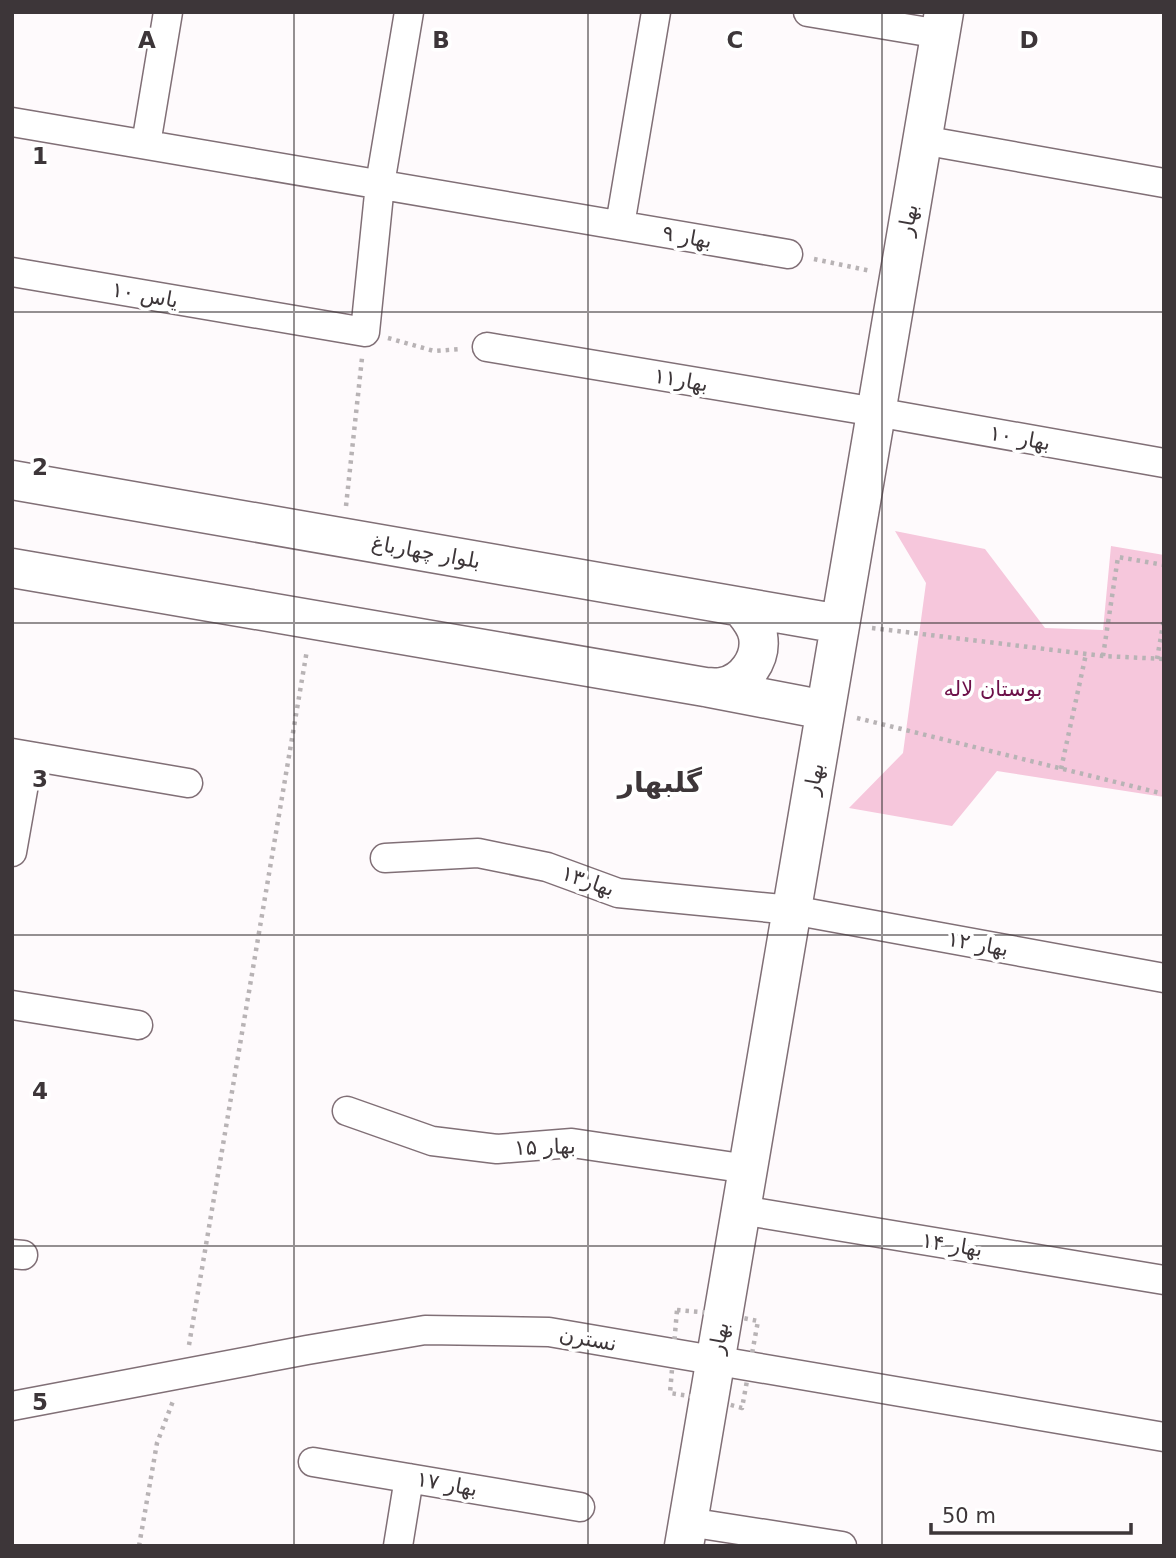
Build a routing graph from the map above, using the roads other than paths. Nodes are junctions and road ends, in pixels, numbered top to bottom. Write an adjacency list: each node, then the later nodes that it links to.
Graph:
1 (168, 12): 8 (street)
2 (409, 12): 10 (street)
3 (656, 12): 11 (street)
4 (808, 12): 5 (street)
5 (942, 23): 7 (street, بهار)
6 (12, 122): 8 (street, بهار ۹)
7 (922, 140): 9 (street); 15 (street, بهار)
8 (146, 144): 10 (street, بهار ۹)
9 (1164, 183)
10 (380, 184): 11 (street, بهار ۹); 13 (street, یاس ۱۰)
11 (620, 225): 12 (street, بهار ۹)
12 (788, 254)
13 (12, 272)
14 (486, 347): 15 (street, بهار۱۱)
15 (876, 412): 16 (street, بهار ۱۰); 20 (street, بهار)
16 (1164, 463)
17 (12, 480): 19 (street, بلوار چهارباغ)
18 (12, 568): 21 (street)
19 (741, 607): 20 (street, بلوار چهارباغ); 21 (street)
20 (840, 624): 22 (street, بهار)
21 (705, 687): 22 (street)
22 (825, 710): 27 (street, بهار)
23 (21, 754): 24 (street); 25 (street)
24 (188, 783)
25 (12, 852)
26 (385, 858): 27 (street, بهار۱۳)
27 (792, 910): 28 (street, بهار ۱۲); 32 (street, بهار)
28 (1164, 978)
29 (12, 1005): 30 (street)
30 (138, 1025)
31 (347, 1111): 32 (street, بهار ۱۵)
32 (748, 1169): 33 (street, بهار)
33 (741, 1210): 34 (street, بهار ۱۴); 35 (street, بهار)
34 (1164, 1280)
35 (715, 1361): 36 (street, نسترن); 37 (street, نسترن); 41 (street, بهار)
36 (12, 1406)
37 (1164, 1437)
38 (313, 1462): 39 (street, بهار ۱۷)
39 (409, 1478): 40 (street, بهار ۱۷); 42 (street)
40 (580, 1507)
41 (686, 1534): 43 (street)
42 (398, 1546)
43 (842, 1546)

